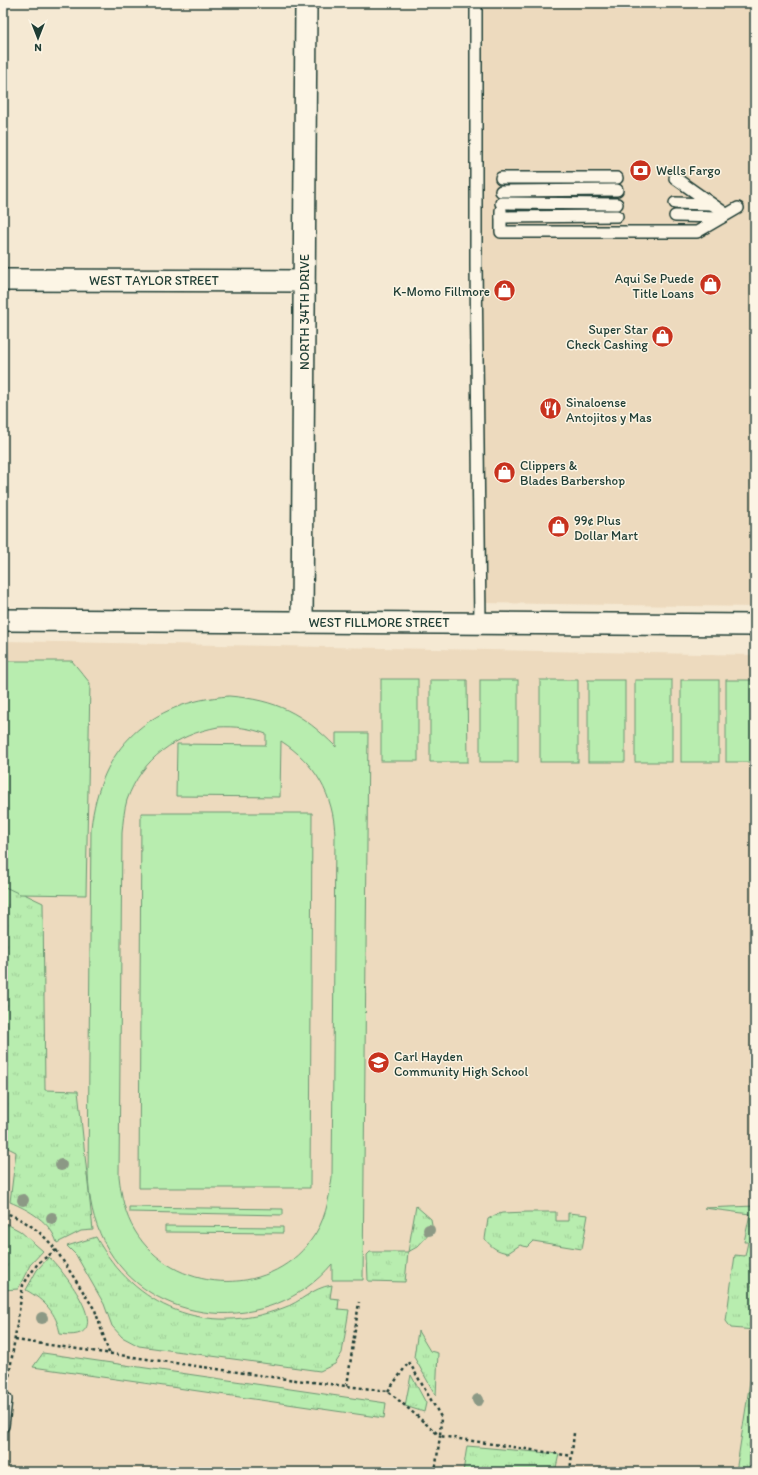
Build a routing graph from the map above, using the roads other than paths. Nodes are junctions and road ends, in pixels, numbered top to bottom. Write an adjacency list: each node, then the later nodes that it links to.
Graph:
1 (306, 3): 19 (street, NORTH 34TH DRIVE)
2 (476, 3): 22 (lane)
3 (501, 178): 4 (lane)
4 (617, 178)
5 (675, 178): 9 (lane)
6 (617, 190): 8 (lane)
7 (675, 190): 9 (lane)
8 (501, 191)
9 (693, 191): 12 (lane)
10 (675, 203): 12 (lane)
11 (617, 204): 14 (lane)
12 (710, 204): 17 (lane)
13 (738, 208): 17 (lane)
14 (501, 210): 15 (lane); 17 (lane)
15 (617, 216)
16 (675, 216): 17 (lane)
17 (724, 216)
18 (3, 280): 19 (street, WEST TAYLOR STREET)
19 (304, 281): 21 (street, NORTH 34TH DRIVE)
20 (3, 620): 21 (street, WEST FILLMORE STREET)
21 (302, 622): 22 (street, WEST FILLMORE STREET)
22 (480, 622): 23 (street, WEST FILLMORE STREET)
23 (755, 625)
24 (6, 1399): 25 (lane)
25 (3, 1426)

